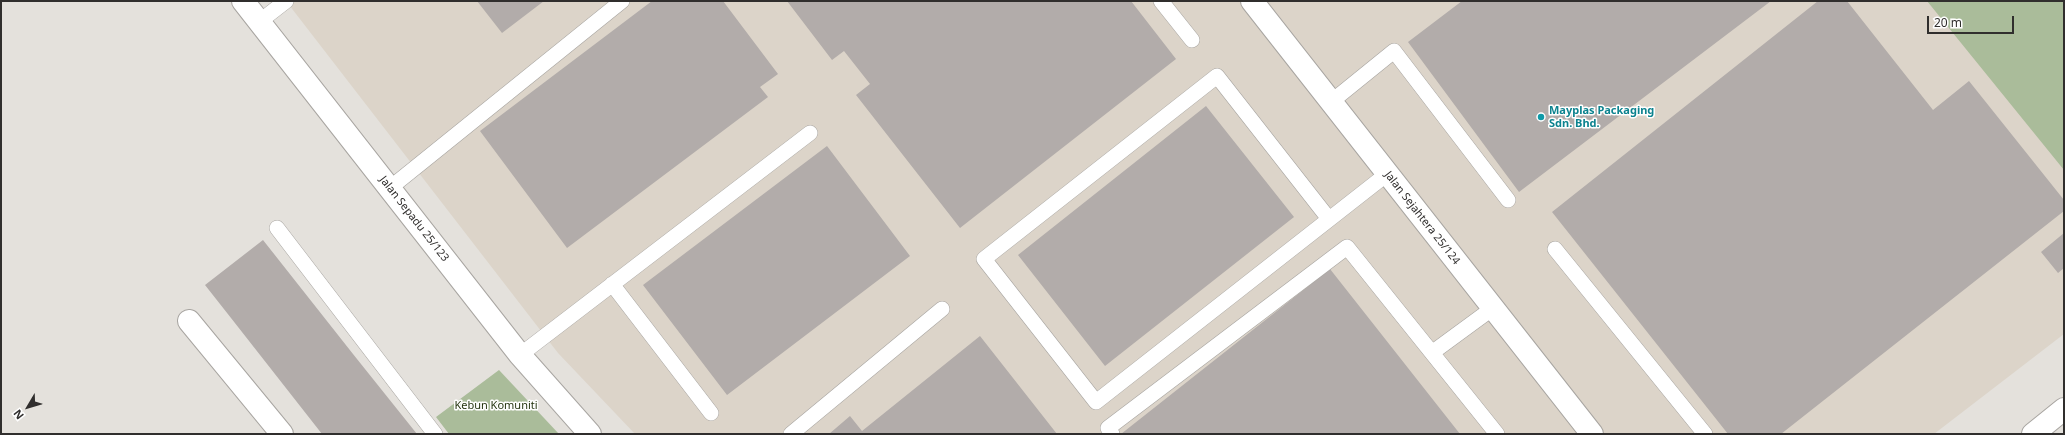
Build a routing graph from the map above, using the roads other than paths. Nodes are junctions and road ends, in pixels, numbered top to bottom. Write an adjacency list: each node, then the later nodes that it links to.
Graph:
1 (243, 1): 6 (street, Jalan Sepadu 25/123)
2 (286, 1): 6 (lane)
3 (622, 1): 11 (lane)
4 (1161, 1): 7 (lane)
5 (1252, 1): 8 (street, Jalan Sejahtera 25/124)
6 (259, 22): 11 (street, Jalan Sepadu 25/123)
7 (1192, 40)
8 (1331, 102): 10 (street, Jalan Sejahtera 25/124); 12 (lane)
9 (810, 133): 16 (lane)
10 (1388, 174): 13 (lane); 17 (street, Jalan Sejahtera 25/124)
11 (390, 188): 21 (street, Jalan Sepadu 25/123)
12 (1508, 200)
13 (1329, 219): 13 (lane)
14 (277, 228): 25 (lane)
15 (1555, 249): 31 (lane)
16 (612, 284): 21 (lane); 23 (lane)
17 (1493, 308): 20 (lane); 30 (street, Jalan Sejahtera 25/124)
18 (942, 309): 27 (lane)
19 (189, 321): 24 (street)
20 (1433, 352): 28 (lane); 29 (lane)
21 (520, 355): 26 (street, Jalan Sepadu 25/123)
22 (2064, 409): 32 (street)
23 (711, 413)
24 (282, 434)
25 (435, 434)
26 (590, 434)
27 (791, 434)
28 (1112, 434)
29 (1498, 434)
30 (1592, 434)
31 (1705, 434)
32 (2033, 434)

